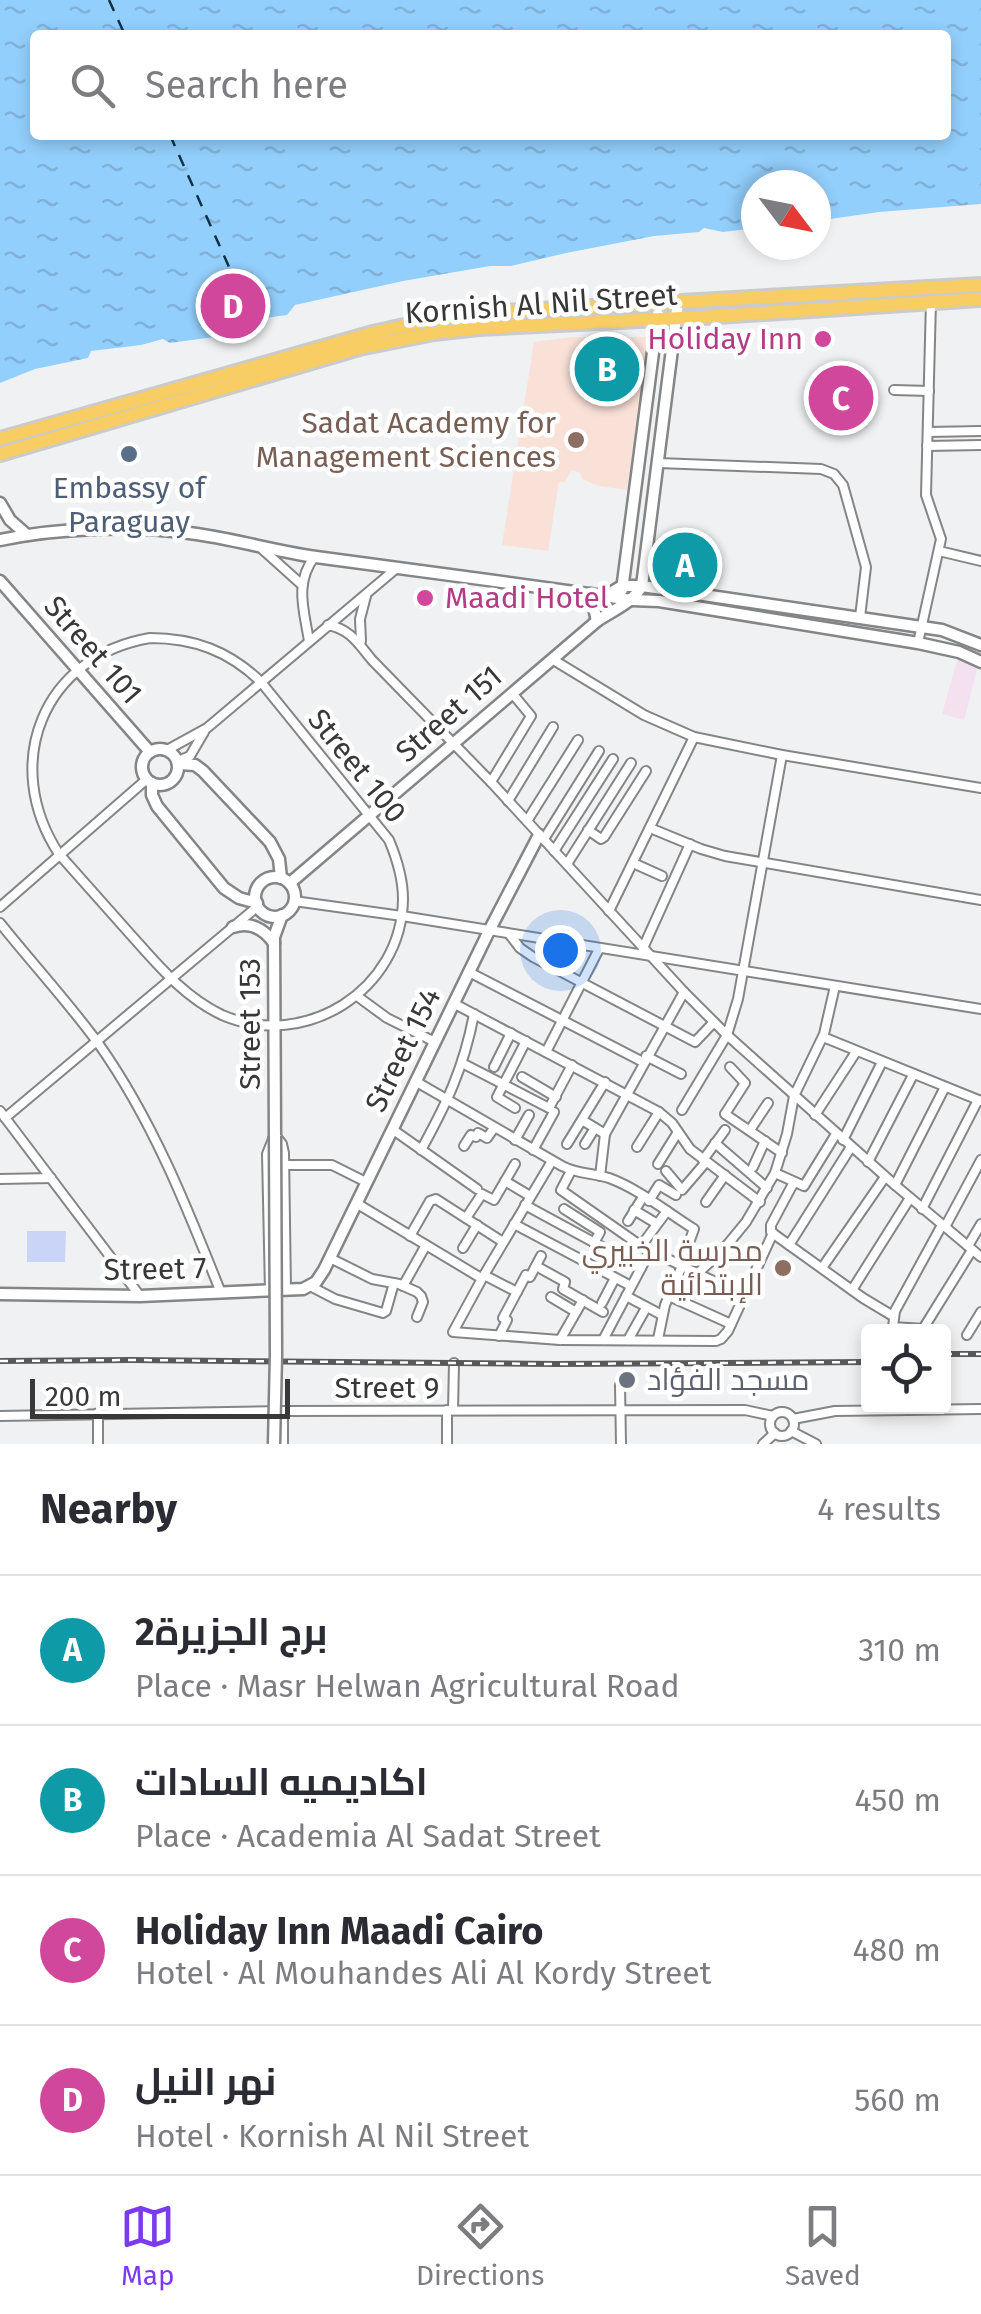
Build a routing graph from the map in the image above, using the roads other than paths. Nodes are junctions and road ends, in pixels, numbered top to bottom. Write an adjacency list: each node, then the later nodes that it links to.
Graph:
1 (981, 285): 4 (highway, Kornish Al Nil Street)
2 (981, 298): 3 (highway, Kornish Al Nil Street)
3 (931, 301): 6 (highway, Kornish Al Nil Street); 9 (street)
4 (678, 302): 5 (highway, Kornish Al Nil Street); 6 (street)
5 (659, 303): 7 (street); 12 (highway, Kornish Al Nil Street)
6 (676, 318): 7 (highway, Kornish Al Nil Street); 16 (street)
7 (658, 319): 15 (highway, Kornish Al Nil Street); 17 (street)
8 (894, 390): 9 (street)
9 (929, 391): 10 (street)
10 (928, 432): 11 (street); 14 (street)
11 (981, 432)
12 (0, 439)
13 (981, 445): 14 (street)
14 (927, 446): 22 (street)
15 (0, 454)
16 (657, 468): 17 (street); 28 (street); 32 (street)
17 (637, 472): 31 (street)
18 (0, 503): 19 (street)
19 (26, 534): 20 (street); 21 (street)
20 (0, 540)
21 (262, 548): 23 (street); 27 (street)
22 (939, 551): 24 (street); 35 (street)
23 (315, 556): 25 (street); 27 (street)
24 (981, 561)
25 (398, 567): 29 (street); 30 (street)
26 (0, 581): 42 (street, Street 101)
27 (301, 584): 36 (street)
28 (642, 586): 31 (street, Street 151); 32 (street)
29 (367, 593): 34 (street); 39 (street)
30 (591, 594): 31 (street); 33 (street)
31 (625, 595): 33 (street, Street 151); 37 (street)
32 (860, 617): 35 (street)
33 (597, 621): 40 (street, Street 151)
34 (328, 624): 36 (street); 39 (street)
35 (922, 627): 37 (street); 38 (street)
36 (309, 641): 43 (street)
37 (918, 643): 41 (street)
38 (981, 645)
39 (362, 646): 49 (street)
40 (552, 659): 44 (street, Street 151); 47 (street)
41 (981, 662)
42 (76, 670): 43 (street, Street 100); 52 (street, Street 101); 69 (street, Street 100)
43 (261, 682): 46 (street); 62 (street, Street 100)
44 (512, 693): 49 (street, Street 151); 59 (street)
45 (553, 727): 61 (street)
46 (207, 728): 50 (street); 55 (street)
47 (694, 737): 53 (street); 64 (street)
48 (578, 740): 63 (street)
49 (452, 744): 59 (street); 62 (street, Street 151)
50 (166, 750): 52 (street); 55 (street)
51 (599, 751): 66 (street)
52 (150, 752): 58 (street)
53 (782, 755): 60 (street); 71 (street)
54 (613, 759): 68 (street)
55 (177, 762): 58 (street); 74 (street)
56 (631, 762): 65 (street)
57 (646, 771): 65 (street)
58 (150, 781): 69 (street); 77 (street)
59 (491, 782): 61 (street)
60 (981, 788)
61 (508, 801): 63 (street)
62 (370, 815): 74 (street, Street 151); 81 (street, Street 100)
63 (527, 821): 66 (street)
64 (650, 828): 67 (street); 70 (street)
65 (588, 830): 72 (street)
66 (541, 837): 68 (street); 84 (street, Street 154)
67 (690, 844): 71 (street); 87 (street)
68 (554, 851): 72 (street)
69 (59, 854): 78 (street); 92 (street, Street 100)
70 (633, 862): 73 (street); 79 (street)
71 (763, 863): 75 (street); 90 (street)
72 (567, 864): 79 (street)
73 (662, 876)
74 (286, 881): 76 (street); 77 (street)
75 (981, 900)
76 (294, 901): 80 (street); 81 (street)
77 (257, 904): 80 (street); 83 (street)
78 (0, 907)
79 (609, 911): 87 (street)
80 (282, 915): 86 (street, Street 153)
81 (402, 916): 84 (street); 96 (street, Street 100)
82 (0, 923): 107 (street)
83 (233, 926): 86 (street); 92 (street)
84 (489, 931): 85 (street); 91 (street, Street 154)
85 (510, 935): 88 (street); 93 (street)
86 (274, 944): 103 (street, Street 153)
87 (643, 948): 89 (street)
88 (599, 949): 89 (street); 93 (street)
89 (650, 956): 90 (street); 95 (street)
90 (744, 971): 94 (street); 105 (street)
91 (469, 972): 97 (street, Street 154); 100 (street)
92 (170, 979): 103 (street, Street 100); 107 (street)
93 (582, 982): 100 (street); 102 (street)
94 (834, 986): 98 (street); 106 (street)
95 (684, 992): 101 (street); 102 (street)
96 (357, 996): 103 (street, Street 100); 109 (street)
97 (453, 1004): 99 (street); 109 (street, Street 154)
98 (981, 1010)
99 (474, 1014): 104 (street); 114 (street)
100 (562, 1020): 110 (street); 112 (street)
101 (714, 1022): 102 (street); 105 (street)
102 (664, 1025): 112 (street)
103 (275, 1026): 146 (street, Street 153)
104 (511, 1034): 108 (street); 116 (street)
105 (727, 1035): 126 (street); 133 (street)
106 (823, 1037): 111 (street); 126 (street)
107 (96, 1041): 135 (street); 227 (street)
108 (526, 1041): 110 (street); 123 (street)
109 (435, 1042): 121 (street, Street 154)
110 (546, 1052): 115 (street)
111 (856, 1052): 113 (street); 137 (street)
112 (645, 1059): 118 (street); 125 (street)
113 (882, 1062): 119 (street); 148 (street)
114 (462, 1063): 123 (street); 128 (street)
115 (572, 1065): 122 (street); 127 (street)
116 (494, 1066)
117 (730, 1067): 143 (street)
118 (680, 1074)
119 (913, 1075): 124 (street); 161 (street)
120 (522, 1077): 127 (street)
121 (415, 1082): 128 (street); 141 (street, Street 154)
122 (605, 1082): 125 (street); 138 (street)
123 (504, 1084): 131 (street); 132 (street)
124 (945, 1087): 129 (street); 177 (street)
125 (626, 1094): 134 (street); 145 (street)
126 (794, 1096): 137 (street); 157 (street)
127 (556, 1097): 132 (street)
128 (448, 1100): 139 (street); 155 (street)
129 (979, 1100): 187 (street)
130 (768, 1102): 143 (street)
131 (515, 1108)
132 (551, 1110): 156 (street)
133 (682, 1110)
134 (659, 1112): 144 (street); 154 (street)
135 (3, 1115): 172 (street)
136 (529, 1115): 147 (street)
137 (815, 1115): 148 (street)
138 (582, 1120): 140 (street); 151 (street)
139 (494, 1128): 147 (street); 153 (street)
140 (594, 1128): 145 (street); 152 (street)
141 (392, 1129): 155 (street); 175 (street, Street 154)
142 (725, 1130): 150 (street)
143 (750, 1130): 149 (street)
144 (678, 1132): 160 (street); 163 (street)
145 (605, 1134): 169 (street)
146 (275, 1135): 164 (street, Street 153); 226 (street, Street 153); 262 (street, bridge)
147 (515, 1140): 156 (street)
148 (843, 1140): 161 (street); 176 (street); 203 (street)
149 (765, 1141): 157 (street); 165 (street)
150 (715, 1143): 160 (street); 178 (street)
151 (566, 1144)
152 (584, 1144)
153 (464, 1146)
154 (638, 1147)
155 (420, 1150): 179 (street)
156 (533, 1150): 159 (street)
157 (782, 1152): 168 (street)
158 (981, 1160): 198 (street)
159 (552, 1161): 166 (street); 183 (street)
160 (704, 1161): 167 (street); 170 (street)
161 (868, 1162): 171 (street)
162 (515, 1164): 174 (street)
163 (658, 1164)
164 (284, 1165): 175 (street); 224 (street, Street 153)
165 (753, 1167)
166 (571, 1171): 169 (street); 206 (street)
167 (666, 1171)
168 (775, 1173): 176 (street); 178 (street)
169 (600, 1176): 182 (street)
170 (725, 1176): 184 (street); 186 (street)
171 (886, 1177): 177 (street); 216 (street)
172 (51, 1178): 173 (street); 230 (street)
173 (0, 1179)
174 (505, 1181): 183 (street); 191 (street)
175 (366, 1182): 185 (street, Street 154)
176 (794, 1182): 192 (street)
177 (895, 1186): 181 (street)
178 (767, 1188): 186 (street)
179 (477, 1189)
180 (676, 1194): 182 (street)
181 (910, 1198): 187 (street); 225 (street)
182 (646, 1199): 189 (street); 190 (street)
183 (527, 1201): 195 (street); 202 (street)
184 (706, 1202)
185 (356, 1203): 200 (street); 211 (street, Street 154)
186 (758, 1204): 192 (street); 212 (street)
187 (922, 1208): 198 (street)
188 (564, 1209): 202 (street)
189 (634, 1210): 193 (street); 194 (street)
190 (667, 1212): 206 (street); 212 (street)
191 (466, 1218): 197 (street); 200 (street)
192 (774, 1218): 199 (street)
193 (628, 1221)
194 (654, 1222)
195 (514, 1224): 201 (street); 217 (street)
196 (981, 1224): 207 (street)
197 (476, 1225): 201 (street); 205 (street)
198 (944, 1226): 207 (street); 241 (street)
199 (773, 1234): 203 (street); 233 (street)
200 (410, 1236): 204 (street)
201 (503, 1242): 219 (street)
202 (594, 1243): 208 (street)
203 (789, 1244): 216 (street)
204 (426, 1246): 219 (street); 221 (street)
205 (463, 1248)
206 (645, 1248): 214 (street); 215 (street)
207 (970, 1248): 210 (street); 241 (street)
208 (609, 1251): 215 (street); 217 (street)
209 (541, 1256): 213 (street)
210 (981, 1257)
211 (330, 1258): 221 (street); 222 (street, Street 154)
212 (710, 1262): 218 (street)
213 (536, 1266): 228 (street); 235 (street)
214 (682, 1266): 218 (street); 232 (street)
215 (641, 1268): 223 (street)
216 (822, 1268): 225 (street)
217 (599, 1269): 220 (street)
218 (696, 1274): 233 (street)
219 (482, 1276): 228 (street); 244 (street)
220 (616, 1278): 223 (street); 235 (street)
221 (399, 1284): 222 (street); 240 (street)
222 (310, 1286): 224 (street, Street 7)
223 (632, 1286): 231 (street)
224 (286, 1290): 226 (street, Street 7)
225 (852, 1290): 241 (street)
226 (270, 1291): 227 (street, Street 7)
227 (221, 1292): 230 (street, Street 7)
228 (517, 1292): 244 (street)
229 (0, 1294): 230 (street, Street 7)
230 (140, 1296)
231 (626, 1296): 236 (street); 247 (street)
232 (669, 1296): 239 (street); 242 (street)
233 (744, 1296): 242 (street)
234 (551, 1297): 237 (street)
235 (583, 1300): 237 (street)
236 (646, 1308): 239 (street); 248 (street)
237 (576, 1312): 246 (street)
238 (981, 1312): 243 (street)
239 (662, 1315): 245 (street)
240 (417, 1316)
241 (893, 1316)
242 (731, 1324): 245 (street)
243 (967, 1335)
244 (500, 1336): 246 (street)
245 (658, 1339): 248 (street)
246 (560, 1340): 247 (street)
247 (604, 1340): 248 (street)
248 (628, 1340)
249 (454, 1364): 252 (street)
250 (620, 1385): 254 (street)
251 (981, 1409): 258 (street)
252 (450, 1410): 253 (street, Street 9); 254 (street, Street 9); 264 (street)
253 (284, 1411): 255 (street, Street 9); 263 (street)
254 (620, 1411): 257 (street, Street 9); 265 (street)
255 (98, 1413): 256 (street, Street 9); 261 (street)
256 (0, 1416)
257 (773, 1416): 258 (street); 260 (street)
258 (794, 1419): 259 (street)
259 (791, 1431): 260 (street); 267 (street)
260 (776, 1437): 266 (street)
261 (98, 1444)
262 (274, 1444)
263 (283, 1444)
264 (448, 1444)
265 (621, 1444)
266 (763, 1444)
267 (816, 1444)

